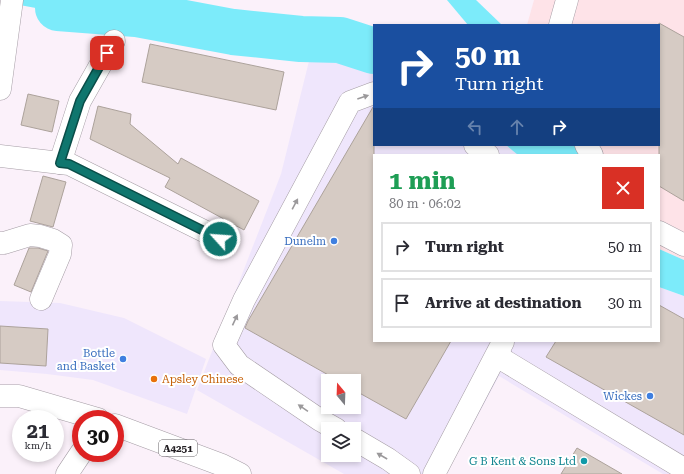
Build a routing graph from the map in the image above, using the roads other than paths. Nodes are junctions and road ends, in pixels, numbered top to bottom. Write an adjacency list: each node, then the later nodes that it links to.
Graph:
1 (12, 0): 5 (street)
2 (567, 0): 3 (street)
3 (560, 24)
4 (114, 41): 10 (street)
5 (0, 89)
6 (373, 93): 19 (street, one-way to 6)
7 (476, 146): 8 (street)
8 (487, 154)
9 (0, 156): 10 (street)
10 (60, 163): 12 (street)
11 (660, 233): 14 (street)
12 (220, 239)
13 (0, 243): 15 (street)
14 (684, 245)
15 (41, 298)
16 (501, 347): 23 (street); 27 (street)
17 (0, 396): 18 (street)
18 (72, 411)
19 (324, 422)
20 (124, 428): 25 (street, A4251)
21 (361, 444): 26 (street, one-way to 21)
22 (75, 462): 24 (street)
23 (684, 469)
24 (67, 474)
25 (240, 474)
26 (409, 474)
27 (434, 474)

